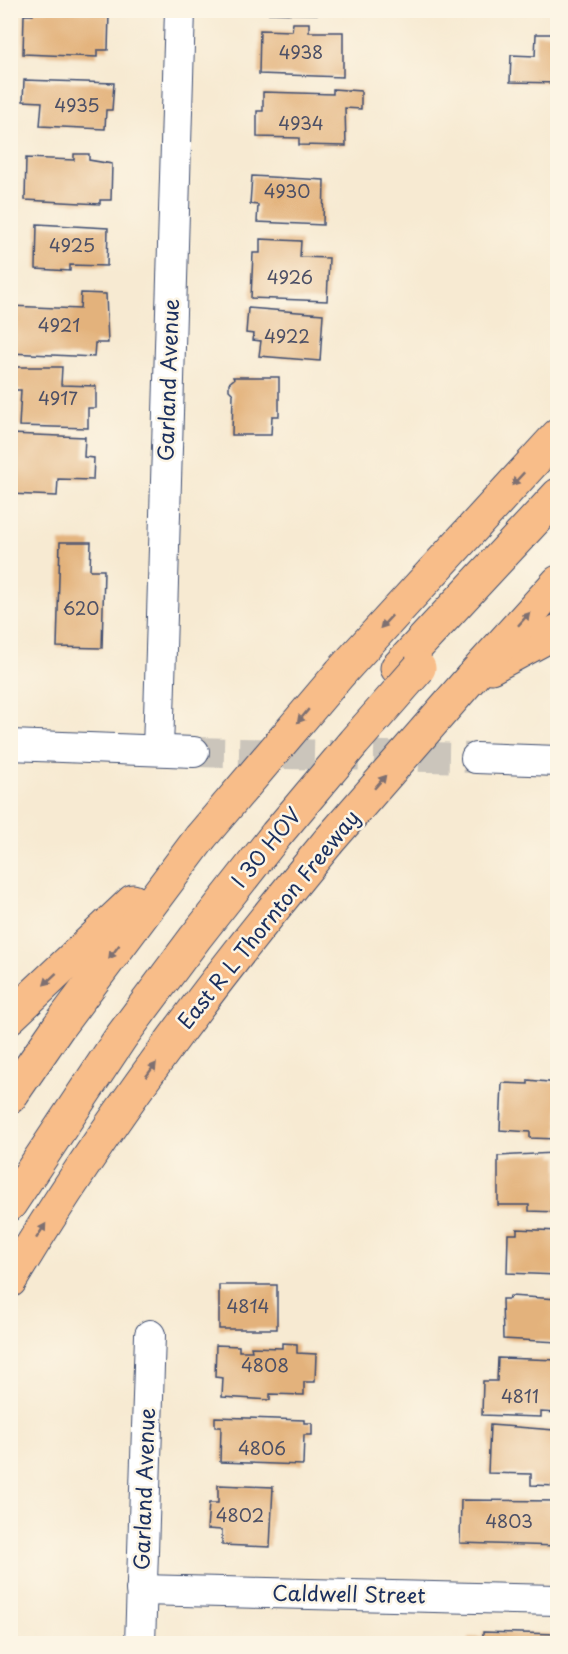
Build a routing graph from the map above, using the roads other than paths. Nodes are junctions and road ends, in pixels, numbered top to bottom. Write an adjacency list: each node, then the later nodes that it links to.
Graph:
1 (180, 10): 10 (street, Garland Avenue)
2 (558, 435): 15 (highway, one-way to 15, bridge)
3 (558, 495): 7 (highway, I 30 HOV)
4 (558, 520): 7 (highway, I 30 HOV)
5 (558, 582): 8 (highway, East R L Thornton Freeway, one-way to 5)
6 (558, 631): 8 (highway)
7 (408, 668): 14 (highway, I 30 HOV)
8 (471, 678): 20 (highway, East R L Thornton Freeway, one-way to 8, bridge)
9 (10, 745): 10 (street)
10 (158, 750): 11 (street)
11 (194, 752)
12 (476, 758): 13 (street)
13 (558, 761)
14 (266, 835): 18 (highway, I 30 HOV); 19 (highway, I 30 HOV)
15 (200, 838): 16 (highway, one-way to 16); 17 (highway, one-way to 17)
16 (10, 1017)
17 (10, 1098)
18 (10, 1172)
19 (10, 1204)
20 (10, 1281)
21 (150, 1335): 22 (street, Garland Avenue)
22 (141, 1590): 23 (street, Caldwell Street); 24 (street, Garland Avenue)
23 (558, 1600)
24 (140, 1644)

